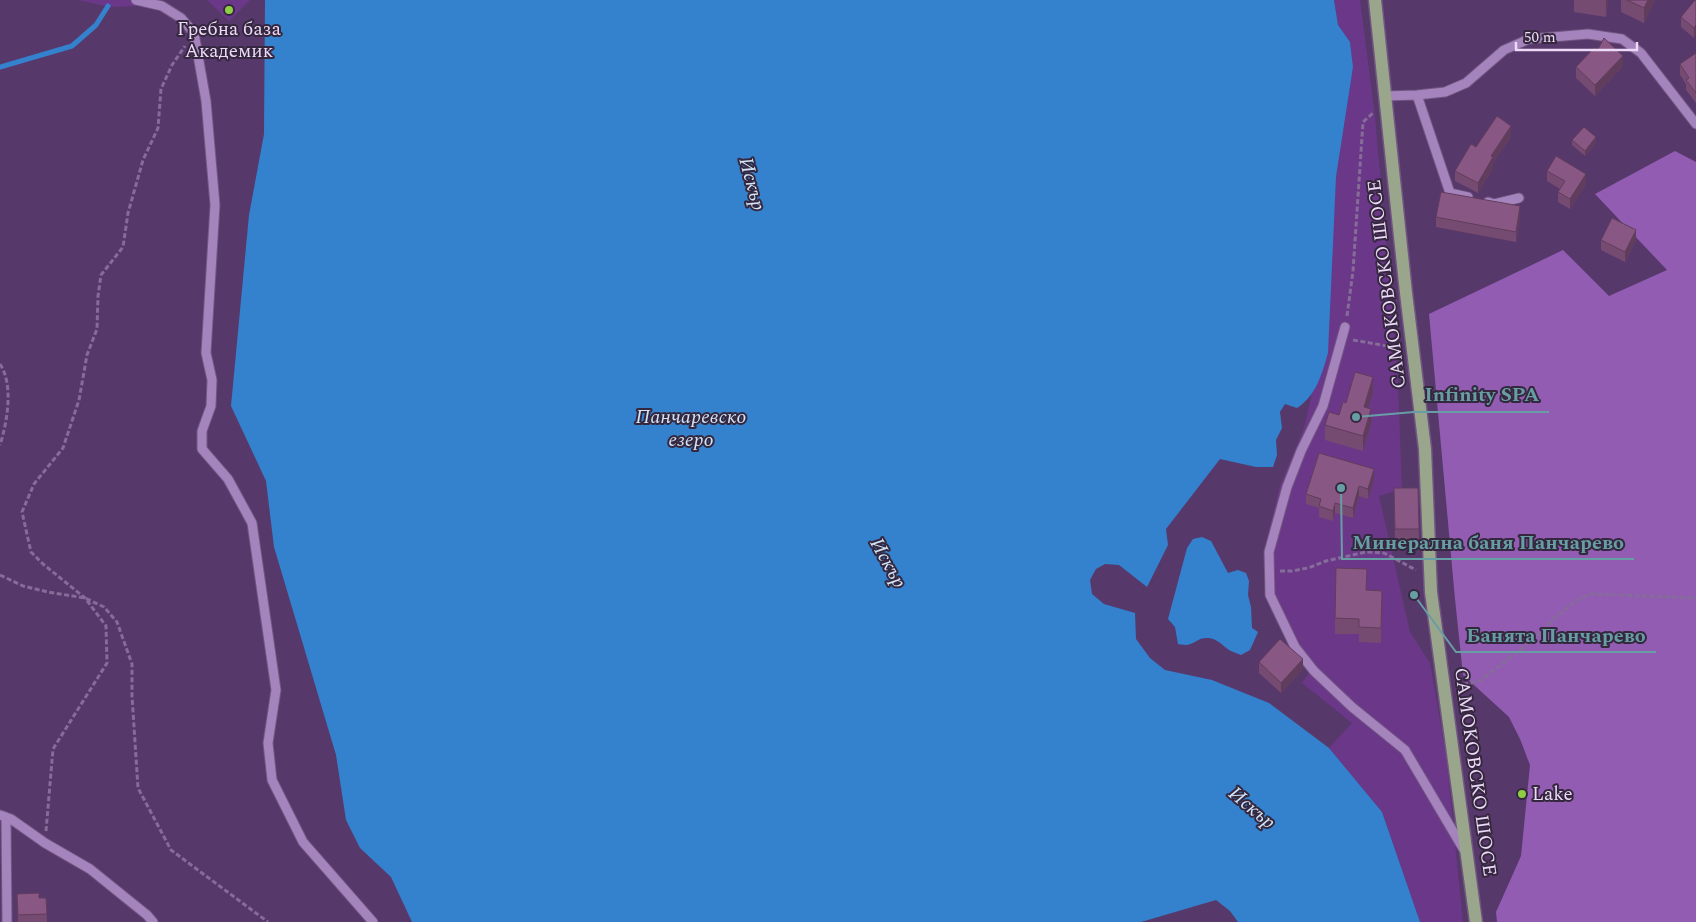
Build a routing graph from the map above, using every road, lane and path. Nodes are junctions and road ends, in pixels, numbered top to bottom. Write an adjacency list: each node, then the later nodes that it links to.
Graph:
1 (136, 0): 3 (street)
2 (1375, 0): 5 (main road, САМОКОВСКО ШОСЕ)
3 (194, 33): 17 (path); 26 (street)
4 (1417, 95): 5 (street); 7 (street); 8 (street)
5 (1385, 96): 6 (main road, САМОКОВСКО ШОСЕ)
6 (1386, 112): 9 (path); 11 (main road, САМОКОВСКО ШОСЕ)
7 (1696, 124)
8 (1519, 198)
9 (1345, 327): 10 (street)
10 (1342, 339): 11 (path); 14 (street)
11 (1413, 350): 16 (main road, САМОКОВСКО ШОСЕ)
12 (0, 364): 13 (path)
13 (0, 445)
14 (1270, 571): 16 (path); 22 (street)
15 (0, 575): 17 (path)
16 (1430, 577): 19 (main road, САМОКОВСКО ШОСЕ)
17 (85, 598): 21 (path); 25 (path)
18 (1696, 598): 19 (path)
19 (1444, 688): 22 (main road, САМОКОВСКО ШОСЕ)
20 (3, 816): 21 (street); 23 (street)
21 (46, 844): 24 (street)
22 (1468, 857): 27 (main road, САМОКОВСКО ШОСЕ)
23 (7, 922)
24 (153, 922)
25 (268, 922)
26 (373, 922)
27 (1476, 922)

